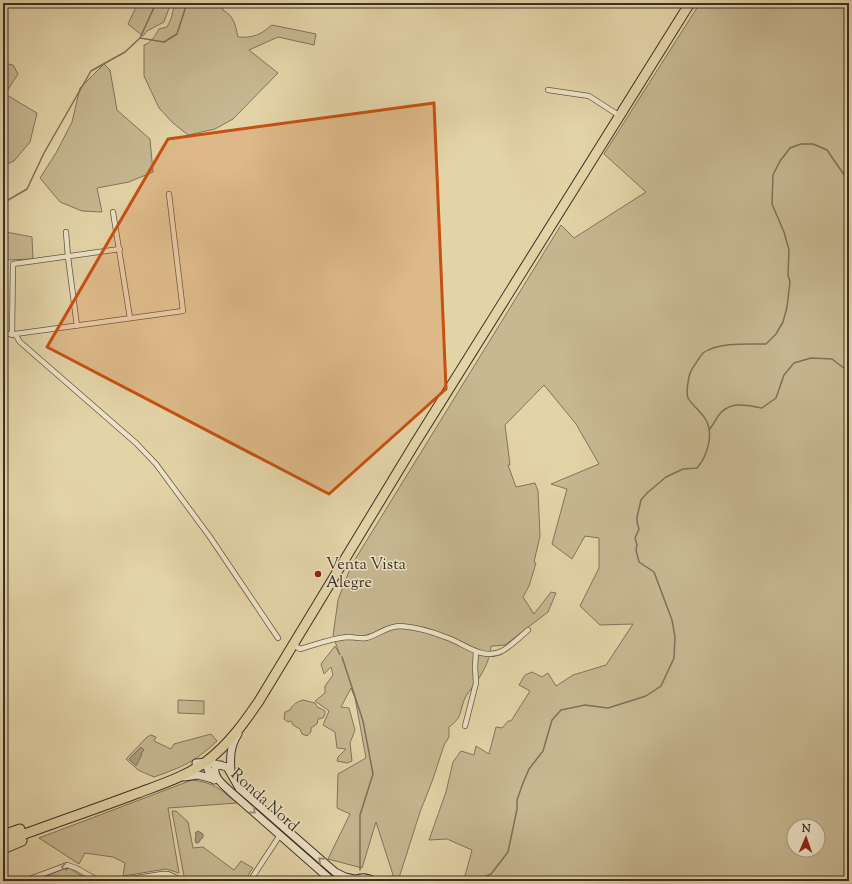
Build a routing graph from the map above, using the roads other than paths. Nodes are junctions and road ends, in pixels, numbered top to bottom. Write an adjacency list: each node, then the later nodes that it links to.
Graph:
1 (690, 3): 3 (highway)
2 (548, 90): 3 (street)
3 (620, 116): 15 (highway)
4 (169, 194): 9 (street)
5 (113, 212): 7 (street)
6 (66, 232): 8 (street)
7 (120, 249): 8 (street); 9 (street)
8 (68, 257): 10 (street); 12 (street)
9 (130, 318): 10 (street)
10 (77, 326): 12 (street)
11 (3, 334): 12 (street)
12 (13, 334): 14 (street)
13 (528, 630): 16 (street)
14 (278, 638)
15 (290, 648): 16 (street); 17 (highway); 19 (highway)
16 (476, 652): 18 (street)
17 (246, 720): 20 (highway); 23 (main road)
18 (465, 726)
19 (215, 749): 20 (main road); 21 (highway)
20 (207, 762): 21 (main road); 22 (main road); 24 (main road); 25 (highway)
21 (196, 763): 27 (highway)
22 (222, 765): 23 (main road, Ronda Nord); 26 (main road, Ronda Nord)
23 (231, 772): 32 (main road, Ronda Nord, one-way to 23)
24 (213, 779): 25 (main road); 26 (main road)
25 (168, 782): 27 (highway)
26 (224, 785): 29 (main road, Ronda Nord, one-way to 29)
27 (76, 814): 28 (highway); 30 (highway); 31 (highway)
28 (3, 835)
29 (280, 835): 37 (street); 38 (main road, Ronda Nord)
30 (3, 842)
31 (3, 849)
32 (353, 880): 39 (main road, Ronda Nord)
33 (24, 881): 34 (street, one-way to 33)
34 (99, 881)
35 (118, 881): 36 (street)
36 (183, 881)
37 (250, 881)
38 (332, 881)
39 (374, 881)

